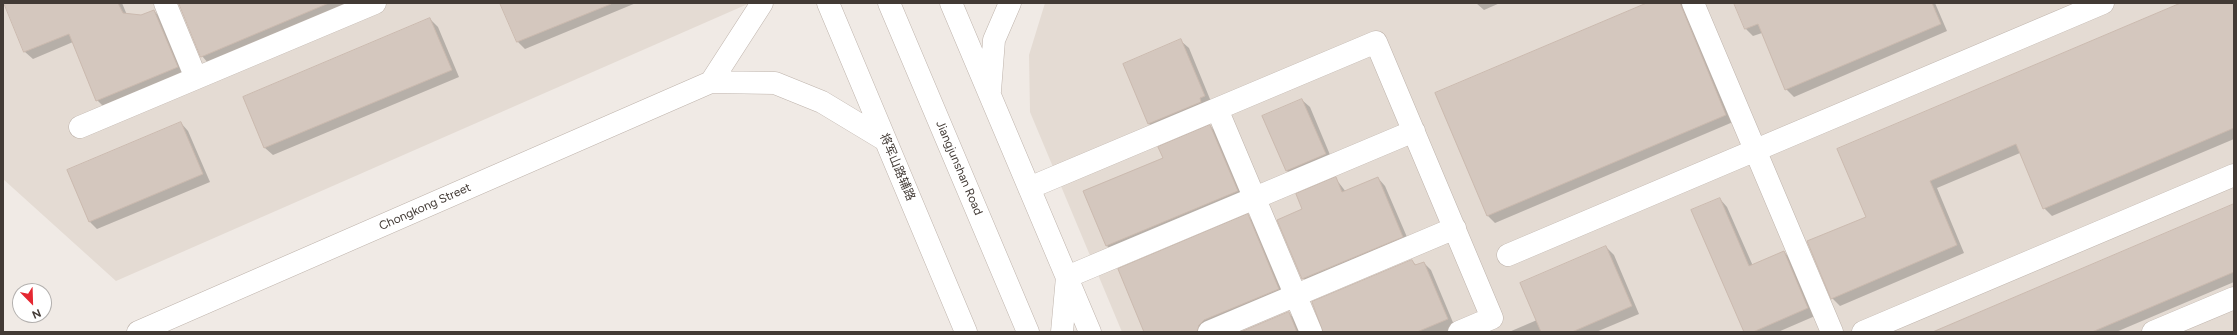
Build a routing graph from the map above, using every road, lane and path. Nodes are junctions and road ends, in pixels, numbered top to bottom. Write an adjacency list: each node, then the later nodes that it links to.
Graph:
1 (165, 3): 10 (street)
2 (375, 3): 10 (street)
3 (762, 3): 11 (street)
4 (828, 3): 16 (street, 将军山路辅路)
5 (890, 3): 28 (street, Jiangjunshan Road)
6 (951, 3): 12 (street)
7 (1010, 3): 12 (street)
8 (1693, 3): 17 (street)
9 (2103, 3): 17 (street)
10 (196, 78): 14 (street)
11 (711, 82): 16 (street, Chongkong Street); 27 (street, Chongkong Street)
12 (990, 94): 19 (street)
13 (1217, 109): 15 (street); 19 (street); 20 (street)
14 (80, 127)
15 (1414, 131): 20 (street); 21 (street)
16 (885, 140): 26 (street, 将军山路辅路)
17 (1755, 150): 22 (street); 34 (street)
18 (2234, 175): 35 (street)
19 (1029, 188): 23 (street)
20 (1254, 198): 23 (street); 24 (street)
21 (1455, 228): 24 (street); 33 (street)
22 (1508, 255)
23 (1067, 277): 29 (street); 30 (street)
24 (1296, 296): 31 (street); 32 (street)
25 (2234, 298): 36 (street)
26 (967, 331)
27 (138, 332)
28 (1028, 332)
29 (1062, 332)
30 (1090, 332)
31 (1209, 332)
32 (1311, 332)
33 (1458, 332)
34 (1832, 332)
35 (1863, 332)
36 (2153, 332)

